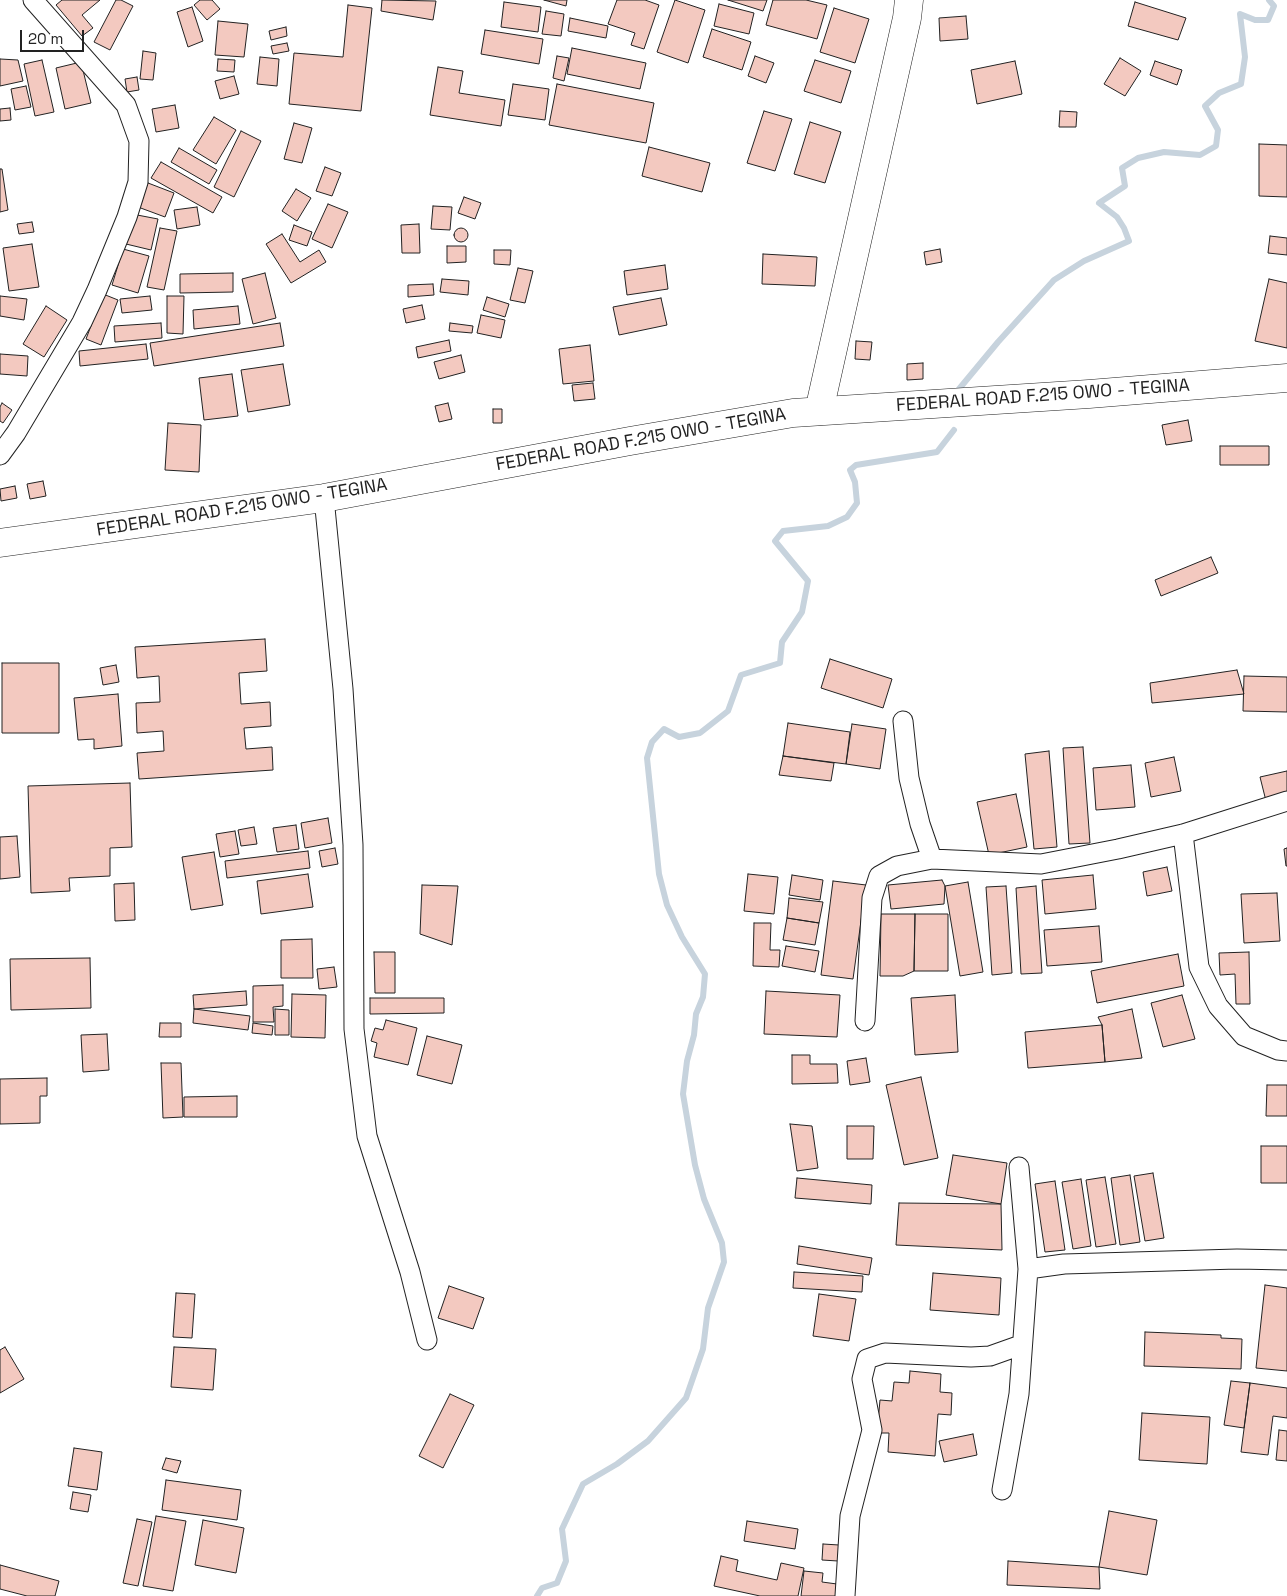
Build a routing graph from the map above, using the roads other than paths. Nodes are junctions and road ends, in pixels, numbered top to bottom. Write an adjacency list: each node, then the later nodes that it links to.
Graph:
1 (33, 0): 5 (street)
2 (909, 0): 4 (main road)
3 (1287, 378): 4 (main road, FEDERAL ROAD F.215 OWO - TEGINA)
4 (819, 410): 6 (main road, FEDERAL ROAD F.215 OWO - TEGINA)
5 (0, 455)
6 (324, 498): 7 (main road, FEDERAL ROAD F.215 OWO - TEGINA); 17 (street)
7 (0, 544)
8 (903, 721): 11 (street)
9 (1287, 801): 10 (street)
10 (1183, 834): 11 (street); 13 (street)
11 (932, 859): 12 (street)
12 (865, 1021)
13 (1287, 1051)
14 (1019, 1167): 16 (street)
15 (1287, 1260): 16 (street)
16 (1028, 1269): 18 (street)
17 (428, 1340)
18 (1021, 1345): 19 (street); 20 (street)
19 (1002, 1490)
20 (846, 1596)

